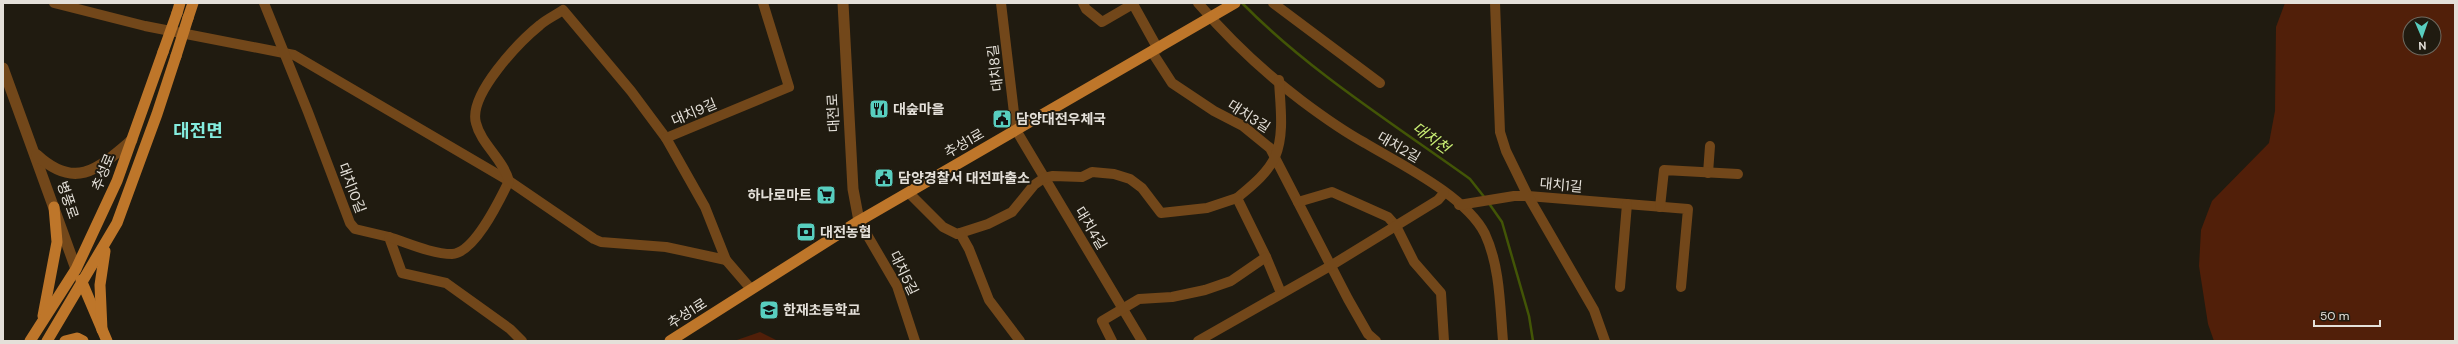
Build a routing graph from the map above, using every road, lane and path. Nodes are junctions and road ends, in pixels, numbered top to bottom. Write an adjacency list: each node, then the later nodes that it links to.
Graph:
1 (54, 3): 16 (street)
2 (193, 3): 43 (main road, bridge)
3 (264, 3): 16 (street, 대치10길)
4 (763, 3): 21 (street, 대치9길)
5 (843, 3): 39 (street, 대전로)
6 (1001, 3): 20 (street, 대치8길)
7 (1083, 3): 15 (street, 대치3길)
8 (1198, 3): 14 (street)
9 (1235, 3): 14 (main road, 추성1로)
10 (1273, 3): 19 (street)
11 (1495, 3): 32 (street, 대치1길)
12 (561, 7): 21 (street); 29 (street)
13 (178, 8): 22 (main road, 추성로, bridge)
14 (1211, 18): 15 (main road, 추성1로); 18 (street, 대치2길)
15 (1155, 51): 20 (main road, 추성1로); 25 (street, 대치3길)
16 (283, 53): 29 (street); 42 (street, 대치10길)
17 (3, 68): 24 (street, 병풍로)
18 (1279, 80): 25 (street); 31 (street, 대치2길)
19 (1380, 83)
20 (1016, 130): 28 (street, 대치4길); 30 (main road, 추성1로)
21 (666, 138): 45 (street, 대치9길)
22 (132, 140): 24 (street); 47 (main road, 추성로)
23 (1710, 146): 26 (street)
24 (35, 153): 37 (street, 병풍로)
25 (1275, 158): 33 (street); 34 (street, 대치3길)
26 (1708, 173): 27 (street); 38 (street)
27 (1738, 174)
28 (1044, 178): 33 (street); 41 (street); 53 (street, 대치4길)
29 (509, 180): 42 (street, 대치10길); 45 (street)
30 (909, 193): 39 (main road, 추성1로); 41 (street)
31 (1444, 193): 36 (street, 대치2길); 40 (street)
32 (1528, 196): 35 (street, 대치1길); 36 (street); 71 (street)
33 (1237, 198): 44 (street)
34 (1298, 202): 40 (street); 46 (street, 대치3길)
35 (1627, 204): 38 (street, 대치1길); 49 (street)
36 (1459, 205): 70 (street, 대치2길)
37 (54, 206): 47 (street, 병풍로); 54 (main road)
38 (1660, 207): 50 (street, 대치1길)
39 (859, 221): 51 (main road, 추성1로); 63 (street, 대치5길)
40 (1396, 226): 46 (street); 69 (street)
41 (960, 233): 64 (street)
42 (389, 237): 61 (street)
43 (107, 240): 48 (main road); 55 (main road)
44 (1266, 257): 52 (street); 53 (street)
45 (726, 260): 51 (street, 대치9길)
46 (1332, 265): 52 (street); 68 (street, 대치3길)
47 (76, 269): 48 (main road, 병풍로); 54 (main road, 추성로)
48 (82, 285): 55 (main road, 병풍로); 57 (main road)
49 (1620, 287)
50 (1681, 287)
51 (751, 288): 62 (main road, 추성1로)
52 (1281, 293): 67 (street)
53 (1122, 308): 65 (street); 66 (street, 대치4길)
54 (41, 325): 56 (main road, 추성로)
55 (102, 330): 60 (main road, 병풍로)
56 (30, 341)
57 (47, 341)
58 (65, 341): 59 (main road)
59 (83, 341)
60 (107, 341)
61 (522, 341)
62 (670, 341)
63 (915, 341)
64 (1020, 341)
65 (1112, 341)
66 (1142, 341)
67 (1198, 341)
68 (1376, 341)
69 (1444, 341)
70 (1503, 341)
71 (1605, 341)

